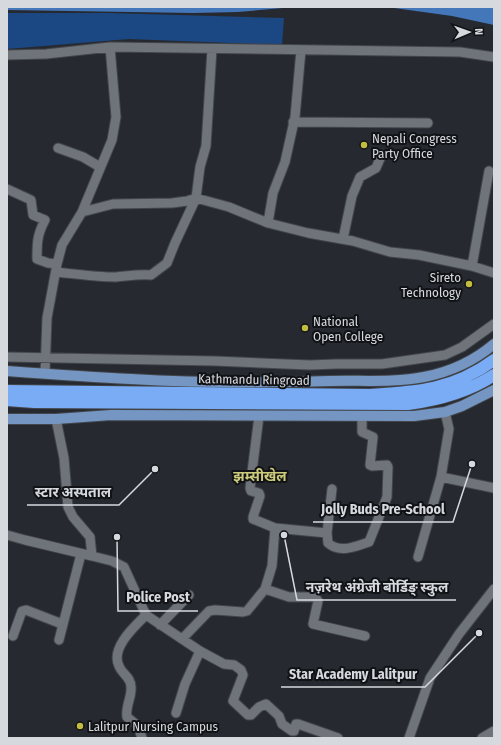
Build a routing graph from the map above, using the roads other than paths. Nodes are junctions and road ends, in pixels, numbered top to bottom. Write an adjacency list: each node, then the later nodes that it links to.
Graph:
1 (110, 47): 2 (street); 4 (street); 10 (street)
2 (212, 49): 3 (street); 13 (street)
3 (301, 50): 5 (street); 6 (street)
4 (7, 56)
5 (493, 57)
6 (293, 122): 7 (street); 15 (street)
7 (428, 124)
8 (58, 148): 10 (street)
9 (382, 154): 16 (street)
10 (100, 167): 14 (street)
11 (489, 171): 17 (street)
12 (7, 189): 18 (street)
13 (196, 198): 14 (street); 15 (street); 18 (street)
14 (82, 212): 18 (street)
15 (268, 223): 16 (street)
16 (343, 239): 17 (street)
17 (472, 266): 19 (street)
18 (56, 268): 23 (street)
19 (494, 273)
20 (494, 324): 25 (street)
21 (494, 344): 29 (main road)
22 (7, 357): 23 (street)
23 (46, 358): 25 (street); 27 (street)
24 (494, 360): 30 (highway, Kathmandu Ringroad)
25 (382, 364): 29 (street)
26 (7, 371): 27 (main road)
27 (45, 373): 30 (main road)
28 (494, 375): 34 (highway, Kathmandu Ringroad)
29 (382, 381): 30 (main road)
30 (180, 387): 32 (highway, Kathmandu Ringroad)
31 (494, 390): 35 (main road)
32 (7, 391)
33 (7, 400): 34 (highway, Kathmandu Ringroad)
34 (209, 403): 36 (main road)
35 (445, 412): 38 (main road); 41 (street)
36 (208, 416): 37 (main road); 40 (main road)
37 (259, 416): 38 (main road); 44 (street)
38 (362, 417): 45 (street)
39 (7, 419): 40 (main road)
40 (56, 419): 48 (street)
41 (441, 477): 43 (street); 49 (street)
42 (332, 488): 45 (street)
43 (494, 488)
44 (275, 528): 45 (street); 50 (street)
45 (327, 533)
46 (7, 535): 47 (street)
47 (81, 554): 48 (street); 54 (street)
48 (92, 556): 53 (street)
49 (418, 558)
50 (265, 589): 57 (street); 58 (street)
51 (494, 589): 65 (street)
52 (189, 595): 55 (street)
53 (146, 614): 55 (street); 63 (street)
54 (62, 624): 56 (street); 59 (street)
55 (160, 625): 58 (street)
56 (14, 636)
57 (365, 636)
58 (182, 639): 60 (street)
59 (58, 640)
60 (200, 651): 61 (street); 64 (street)
61 (176, 713)
62 (494, 731): 66 (street)
63 (142, 738)
64 (338, 738)
65 (409, 738)
66 (482, 738)

